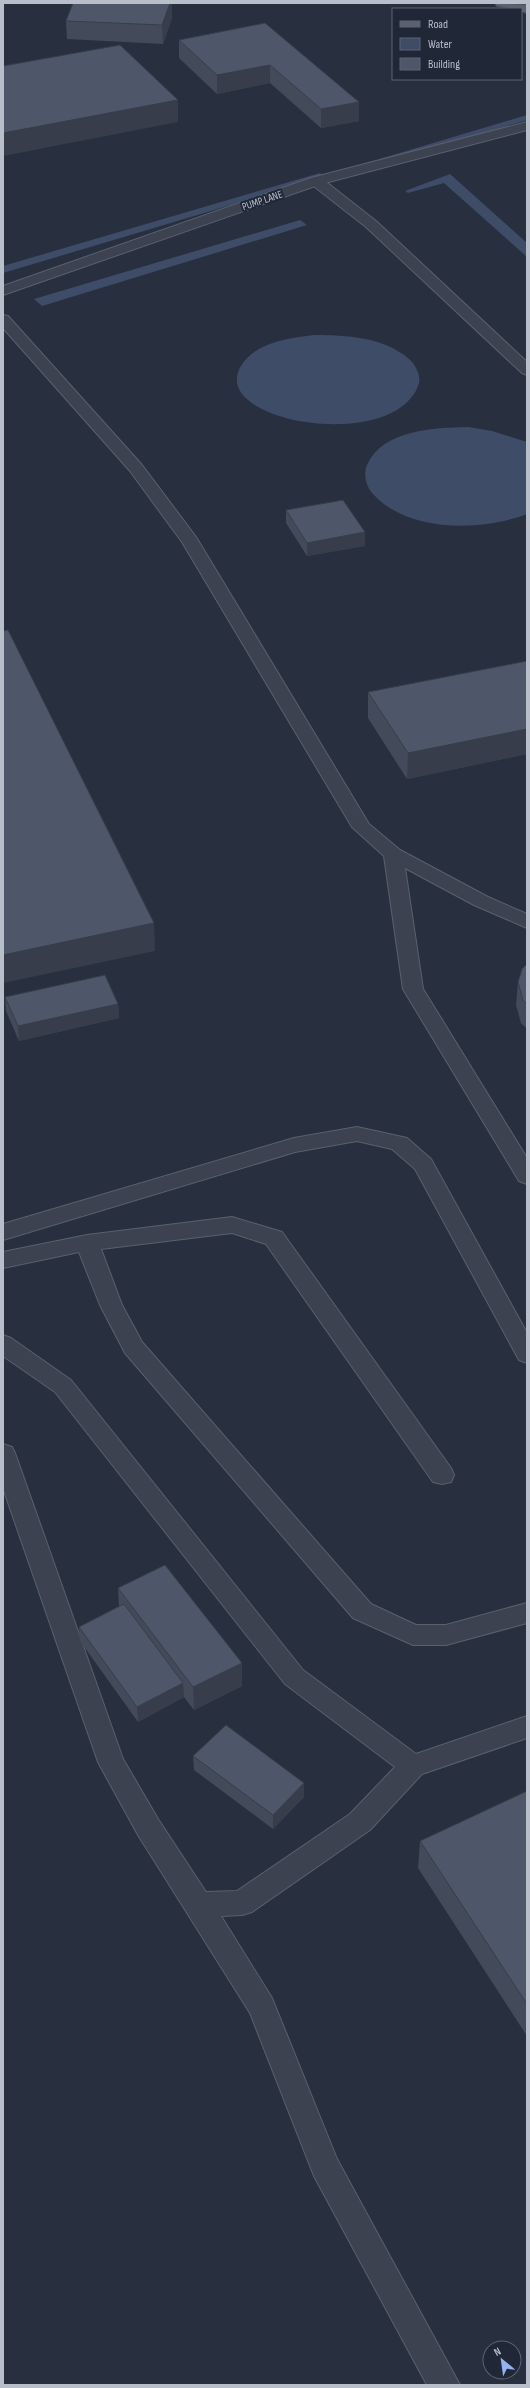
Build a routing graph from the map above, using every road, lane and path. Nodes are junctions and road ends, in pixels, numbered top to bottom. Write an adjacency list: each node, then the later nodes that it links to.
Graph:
1 (501, 3): 2 (main road)
2 (527, 9)
3 (527, 126): 4 (street, PUMP LANE)
4 (316, 181): 5 (street, PUMP LANE); 7 (street)
5 (3, 290)
6 (3, 319): 8 (street)
7 (527, 370)
8 (393, 854): 9 (street); 10 (street)
9 (527, 922)
10 (527, 1176)
11 (3, 1232): 15 (street)
12 (87, 1243): 13 (street); 17 (street); 18 (street)
13 (3, 1260)
14 (3, 1344): 20 (street)
15 (527, 1354)
16 (3, 1453): 21 (street)
17 (442, 1474)
18 (527, 1613)
19 (527, 1727): 20 (street)
20 (413, 1766): 21 (street)
21 (199, 1905): 22 (street)
22 (444, 2385)

